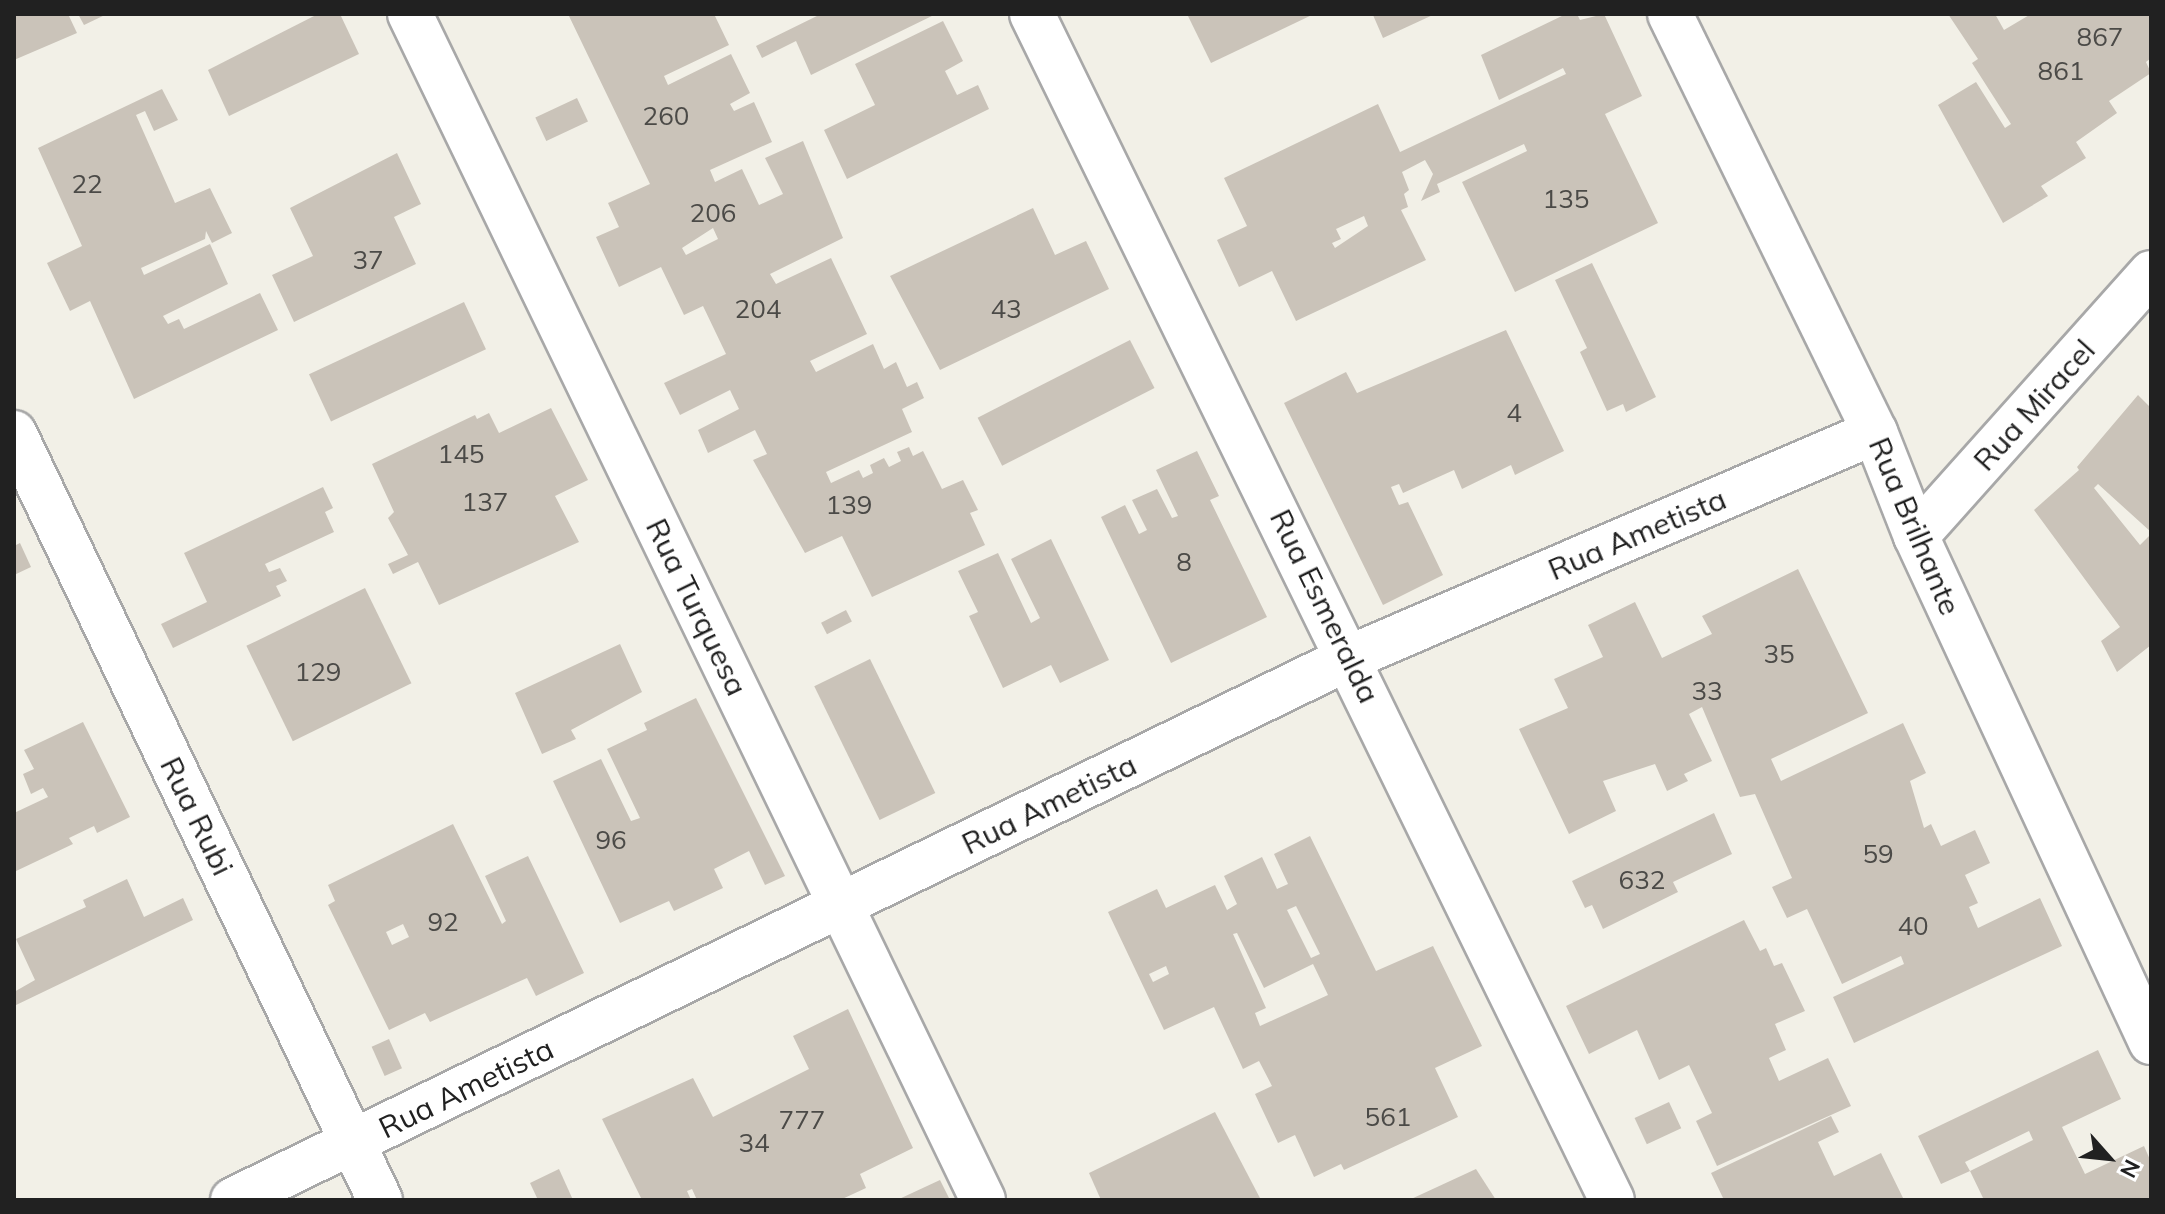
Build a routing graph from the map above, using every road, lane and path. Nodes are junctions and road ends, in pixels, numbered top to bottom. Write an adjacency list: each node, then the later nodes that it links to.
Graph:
1 (410, 14): 9 (street, Rua Turquesa)
2 (1032, 14): 8 (street, Rua Esmeralda)
3 (1670, 14): 5 (street, Rua Brilhante)
4 (2151, 273): 7 (street, Rua Miracel)
5 (1875, 432): 7 (street, Rua Brilhante); 8 (street, Rua Ametista)
6 (14, 433): 11 (street, Rua Rubi)
7 (1916, 536): 10 (street, Rua Brilhante)
8 (1351, 657): 9 (street, Rua Ametista); 15 (street, Rua Esmeralda)
9 (842, 905): 11 (street, Rua Ametista); 14 (street, Rua Turquesa)
10 (2151, 1042)
11 (353, 1143): 12 (street, Rua Ametista); 13 (street, Rua Rubi)
12 (233, 1200)
13 (380, 1200)
14 (983, 1200)
15 (1612, 1200)

